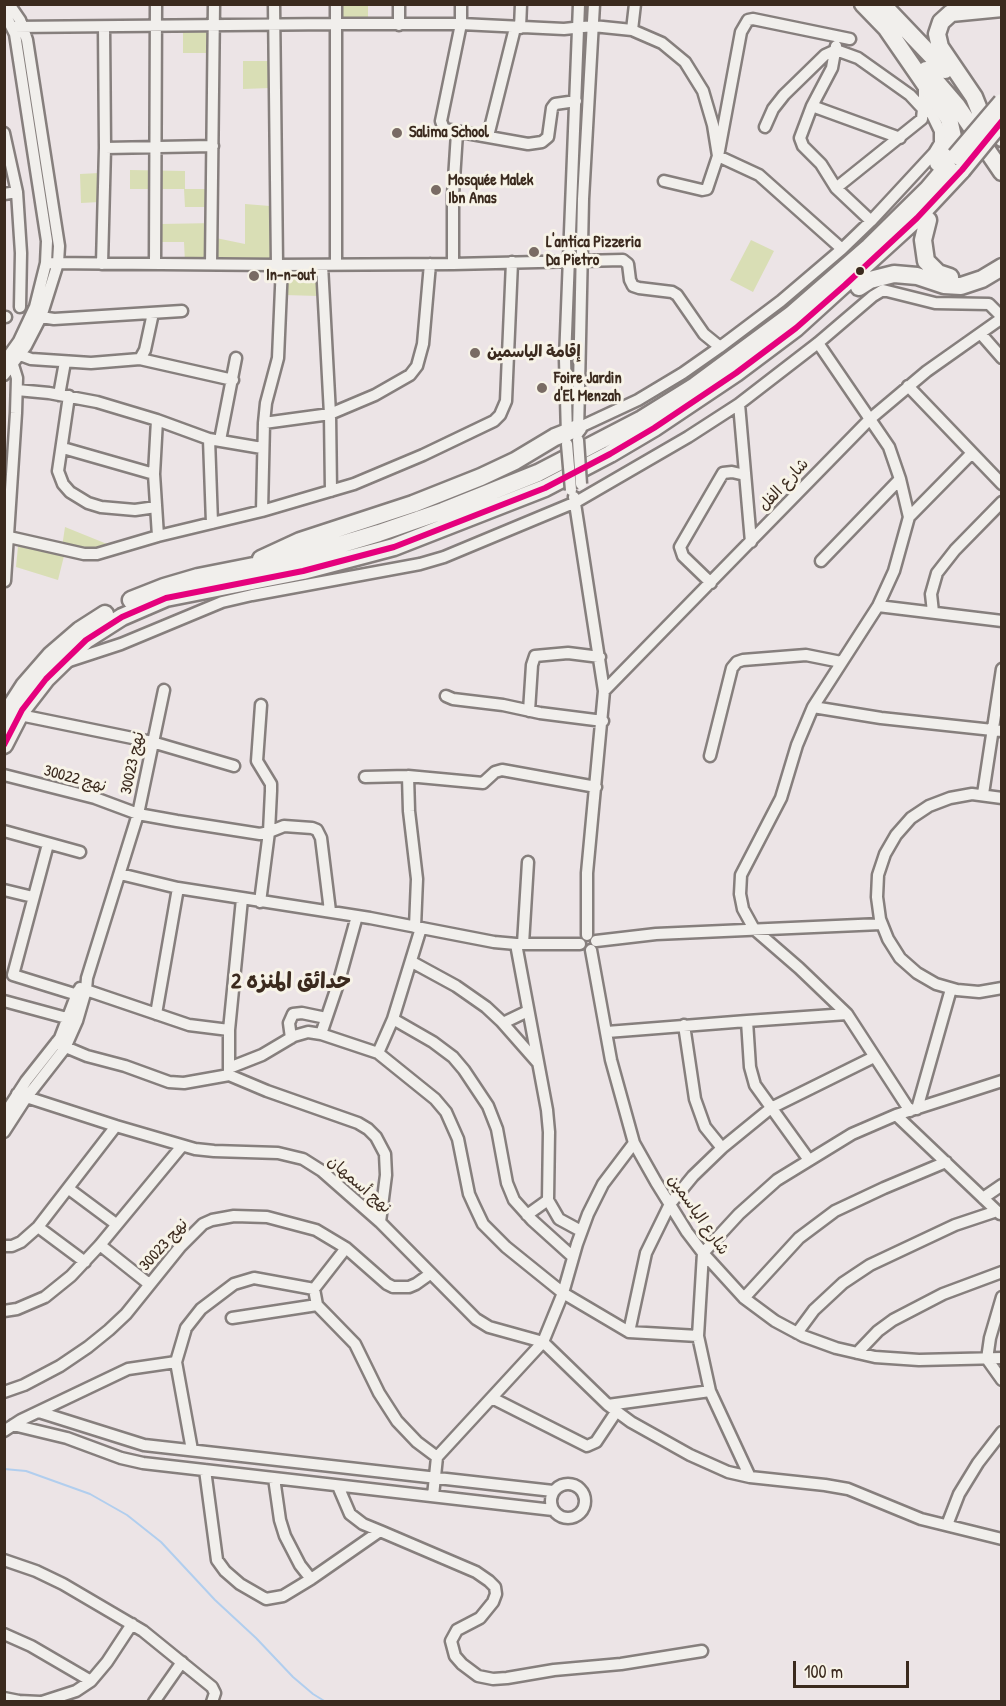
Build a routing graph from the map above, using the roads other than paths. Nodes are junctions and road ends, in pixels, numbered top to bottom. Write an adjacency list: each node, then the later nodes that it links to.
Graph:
1 (9, 4): 23 (street)
2 (156, 4): 21 (street)
3 (213, 4): 16 (street)
4 (274, 4): 19 (street)
5 (336, 4): 17 (street)
6 (399, 4): 20 (street)
7 (461, 4): 18 (street)
8 (520, 4): 25 (street)
9 (579, 4): 26 (street)
10 (594, 4): 22 (street)
11 (635, 4): 28 (street)
12 (863, 4): 27 (highway)
13 (882, 4): 36 (highway)
14 (1002, 8): 36 (highway)
15 (4, 12): 23 (street)
16 (213, 24): 19 (street); 21 (street); 44 (street)
17 (336, 24): 19 (street); 20 (street); 68 (street)
18 (461, 24): 20 (street); 25 (street); 40 (street)
19 (274, 25): 71 (street)
20 (399, 25)
21 (156, 26): 24 (street); 45 (street)
22 (593, 26): 26 (street); 28 (street); 61 (street)
23 (18, 27): 24 (street); 63 (street); 64 (street)
24 (104, 27): 46 (street)
25 (517, 28): 26 (street); 41 (street)
26 (578, 28): 33 (street)
27 (887, 29): 32 (highway); 49 (highway)
28 (632, 30): 48 (street)
29 (836, 36): 30 (street); 31 (street); 48 (street)
30 (850, 39)
31 (836, 50): 35 (street); 38 (street); 42 (street)
32 (924, 84): 57 (street); 91 (highway)
33 (576, 101): 41 (street); 60 (street)
34 (1002, 102): 50 (highway, bridge)
35 (812, 106): 42 (street); 53 (street)
36 (982, 117): 43 (highway); 49 (highway)
37 (1002, 121): 50 (highway, bridge)
38 (765, 127)
39 (4, 133): 47 (street)
40 (457, 133): 41 (street); 70 (street)
41 (488, 136)
42 (900, 138): 53 (street)
43 (1002, 138): 50 (highway)
44 (213, 146): 45 (street); 67 (street)
45 (156, 147): 46 (street); 66 (street)
46 (105, 148): 65 (street)
47 (7, 154): 54 (street)
48 (718, 156): 51 (street); 58 (street)
49 (999, 159): 52 (highway)
50 (962, 167): 56 (highway); 80 (highway); 91 (highway)
51 (664, 181)
52 (1002, 186)
53 (836, 188): 57 (street)
54 (17, 192): 55 (street); 75 (street)
55 (4, 194)
56 (928, 220): 59 (highway); 74 (highway)
57 (871, 221): 58 (street)
58 (842, 249): 83 (street)
59 (1002, 254)
60 (570, 261): 61 (street); 62 (street); 100 (street)
61 (582, 261): 83 (street); 100 (street)
62 (512, 262): 70 (street); 109 (street)
63 (46, 263): 64 (street); 84 (street)
64 (58, 263): 65 (street); 78 (street)
65 (102, 264): 66 (street)
66 (155, 264): 67 (street)
67 (211, 264): 71 (street)
68 (336, 264): 69 (street); 72 (street)
69 (430, 264): 70 (street); 96 (street)
70 (453, 264)
71 (279, 265): 72 (street); 99 (street)
72 (322, 265): 96 (street)
73 (1002, 267): 74 (highway)
74 (859, 287): 80 (highway)
75 (20, 307)
76 (182, 311): 77 (street)
77 (153, 313): 78 (street); 87 (street)
78 (41, 317): 84 (street)
79 (1002, 318): 81 (street, شارع الفل); 82 (street)
80 (796, 328): 128 (highway)
81 (981, 334): 86 (street); 92 (street, شارع الفل)
82 (818, 343): 95 (street); 97 (street)
83 (720, 347): 100 (street)
84 (13, 358): 88 (street); 89 (street); 93 (street)
85 (236, 358): 90 (street)
86 (1002, 358)
87 (140, 359): 88 (street); 90 (street)
88 (65, 362): 94 (street)
89 (4, 375)
90 (233, 380): 101 (street)
91 (700, 382): 120 (highway)
92 (908, 386): 97 (street, شارع الفل); 104 (street)
93 (17, 390): 94 (street); 117 (street)
94 (64, 395): 98 (street); 102 (street)
95 (739, 404): 106 (street); 110 (street)
96 (330, 414): 99 (street); 109 (street)
97 (870, 419): 107 (street); 118 (street, شارع الفل)
98 (157, 420): 101 (street); 105 (street)
99 (264, 423): 103 (street)
100 (572, 436): 110 (street, bridge); 110 (street, bridge); 120 (highway)
101 (214, 440): 103 (street); 115 (street)
102 (63, 447): 105 (street); 112 (street)
103 (262, 448): 113 (street)
104 (972, 453): 108 (street); 114 (street)
105 (154, 474): 112 (street)
106 (745, 475): 118 (street); 122 (street)
107 (900, 479): 114 (street); 119 (street)
108 (1002, 484)
109 (331, 491): 113 (street)
110 (576, 502): 126 (street, شارع الياسمين); 128 (street)
111 (1002, 502): 124 (street)
112 (156, 507): 116 (street)
113 (262, 511): 115 (street)
114 (909, 517): 123 (street)
115 (212, 523): 116 (street)
116 (158, 536): 117 (street)
117 (9, 537): 121 (street)
118 (751, 542): 122 (street, شارع الفل)
119 (821, 561)
120 (241, 569): 136 (highway)
121 (5, 581)
122 (711, 583): 131 (street, شارع الفل)
123 (878, 606): 124 (street); 127 (street)
124 (933, 612): 125 (street)
125 (1002, 621)
126 (600, 657): 131 (street, شارع الياسمين); 135 (street)
127 (841, 662): 134 (street); 141 (street)
128 (61, 663): 136 (highway)
129 (1002, 669): 138 (street)
130 (164, 690): 139 (street, نهج 30023)
131 (604, 691): 137 (street, شارع الياسمين)
132 (446, 696): 135 (street)
133 (261, 705): 152 (street)
134 (813, 707): 138 (street); 166 (street)
135 (529, 711): 137 (street)
136 (12, 716): 139 (street); 140 (highway)
137 (603, 721): 146 (street, شارع الياسمين)
138 (997, 730): 148 (street)
139 (152, 742): 142 (street); 150 (street, نهج 30023)
140 (4, 745)
141 (710, 756)
142 (234, 766)
143 (6, 775): 147 (street); 150 (street, نهج 30022)
144 (408, 776): 145 (street); 146 (street); 165 (street)
145 (365, 777)
146 (596, 787): 167 (street, شارع الياسمين)
147 (4, 789)
148 (983, 794): 149 (street); 164 (street)
149 (1002, 798)
150 (138, 814): 152 (street, نهج 30022); 156 (street, نهج 30023)
151 (4, 831): 153 (street)
152 (269, 832): 161 (street); 162 (street, نهج 30022)
153 (48, 844): 154 (street); 159 (street)
154 (80, 852)
155 (528, 862): 168 (street)
156 (120, 874): 157 (street); 172 (street, نهج 30023)
157 (178, 888): 160 (street); 175 (street)
158 (4, 890): 159 (street)
159 (33, 897): 172 (street)
160 (242, 899): 161 (street); 183 (street)
161 (260, 902): 162 (street)
162 (330, 911): 163 (street)
163 (357, 916): 165 (street); 177 (street)
164 (882, 924): 166 (street); 171 (street)
165 (418, 928): 168 (street); 169 (street)
166 (754, 929): 167 (street); 176 (street)
167 (589, 943): 168 (street); 184 (street, شارع الياسمين)
168 (520, 944): 174 (street)
169 (412, 962): 179 (street); 181 (street)
170 (1002, 988): 171 (street)
171 (951, 989): 195 (street)
172 (82, 990): 175 (street); 178 (street, نهج 30023)
173 (4, 1001): 178 (street)
174 (528, 1011): 181 (street); 190 (street)
175 (156, 1014): 183 (street)
176 (847, 1014): 180 (street); 189 (street)
177 (326, 1018): 185 (street); 186 (street)
178 (73, 1020): 187 (street, نهج 30023)
179 (393, 1020): 188 (street); 211 (street)
180 (747, 1021): 182 (street); 194 (street)
181 (503, 1023): 190 (street)
182 (684, 1025): 184 (street); 202 (street)
183 (229, 1030): 191 (street)
184 (607, 1032): 200 (street, شارع الياسمين)
185 (321, 1034): 186 (street); 188 (street)
186 (291, 1038): 191 (street)
187 (60, 1046): 191 (street); 193 (street, نهج 30023)
188 (378, 1053): 226 (street)
189 (874, 1057): 194 (street); 195 (street)
190 (538, 1064): 208 (street)
191 (229, 1071): 212 (street)
192 (1002, 1081): 195 (street)
193 (21, 1096): 196 (street, نهج 30023); 198 (street, نهج أسمهان); 199 (street, نهج 30023)
194 (771, 1108): 202 (street); 203 (street)
195 (913, 1110): 197 (street)
196 (4, 1115)
197 (896, 1115): 203 (street); 204 (street)
198 (116, 1126): 201 (street, نهج أسمهان); 206 (street)
199 (4, 1132)
200 (634, 1143): 209 (street, شارع الياسمين); 215 (street)
201 (182, 1146): 212 (street, نهج أسمهان); 213 (street)
202 (722, 1148): 209 (street)
203 (808, 1160): 219 (street)
204 (946, 1162): 207 (street); 228 (street)
205 (1002, 1185): 207 (street)
206 (69, 1189): 213 (street); 214 (street)
207 (983, 1198): 210 (street)
208 (548, 1200): 211 (street); 215 (street)
209 (670, 1204): 219 (street, شارع الياسمين); 232 (street)
210 (999, 1213): 233 (street)
211 (527, 1215): 220 (street)
212 (380, 1222): 223 (street, نهج أسمهان)
213 (116, 1224): 216 (street)
214 (38, 1227): 217 (street); 221 (street)
215 (581, 1232): 220 (street)
216 (100, 1245): 221 (street); 224 (street)
217 (4, 1246)
218 (346, 1248): 223 (street, نهج 30023); 224 (street, نهج 30023); 225 (street)
219 (703, 1253): 228 (street, شارع الياسمين); 234 (street)
220 (573, 1257): 226 (street)
221 (85, 1262): 230 (street)
222 (1002, 1272): 236 (street)
223 (430, 1274): 235 (street, نهج أسمهان)
224 (149, 1284): 242 (street, نهج 30023)
225 (314, 1289): 229 (street); 239 (street)
226 (563, 1293): 232 (street); 235 (street)
227 (1002, 1297): 238 (street)
228 (744, 1298): 233 (street, شارع الياسمين)
229 (317, 1305): 231 (street); 251 (street)
230 (4, 1311)
231 (232, 1318)
232 (629, 1332): 234 (street)
233 (797, 1333): 236 (street, شارع الياسمين)
234 (698, 1336): 241 (street)
235 (543, 1342): 243 (street); 244 (street)
236 (857, 1353): 238 (street, شارع الياسمين)
237 (1002, 1358): 238 (street, شارع الياسمين)
238 (987, 1359): 240 (street)
239 (176, 1362): 245 (street); 250 (street)
240 (1002, 1380)
241 (710, 1391): 244 (street); 253 (street)
242 (4, 1392)
243 (492, 1398): 244 (street); 251 (street)
244 (612, 1408): 253 (street)
245 (39, 1412): 246 (street); 247 (street)
246 (72, 1421): 249 (street); 250 (street)
247 (9, 1428): 249 (street)
248 (1002, 1432): 260 (street)
249 (67, 1438): 252 (street)
250 (192, 1450): 255 (street)
251 (437, 1457): 255 (street)
252 (204, 1470): 254 (street); 264 (street)
253 (750, 1477): 260 (street)
254 (274, 1478): 256 (street); 264 (street)
255 (435, 1478): 257 (street); 258 (street)
256 (338, 1486): 258 (street); 261 (street)
257 (553, 1491): 259 (street); 259 (street)
258 (433, 1496): 259 (street)
259 (553, 1510)
260 (947, 1524): 262 (street)
261 (380, 1531): 264 (street); 267 (street)
262 (1002, 1539)
263 (4, 1560): 265 (street)
264 (311, 1580)
265 (132, 1624): 268 (street); 269 (street)
266 (4, 1634): 269 (street)
267 (702, 1651)
268 (182, 1662): 272 (street); 273 (street)
269 (91, 1681): 271 (street)
270 (4, 1698): 271 (street)
271 (41, 1701)
272 (154, 1701)
273 (212, 1701)

